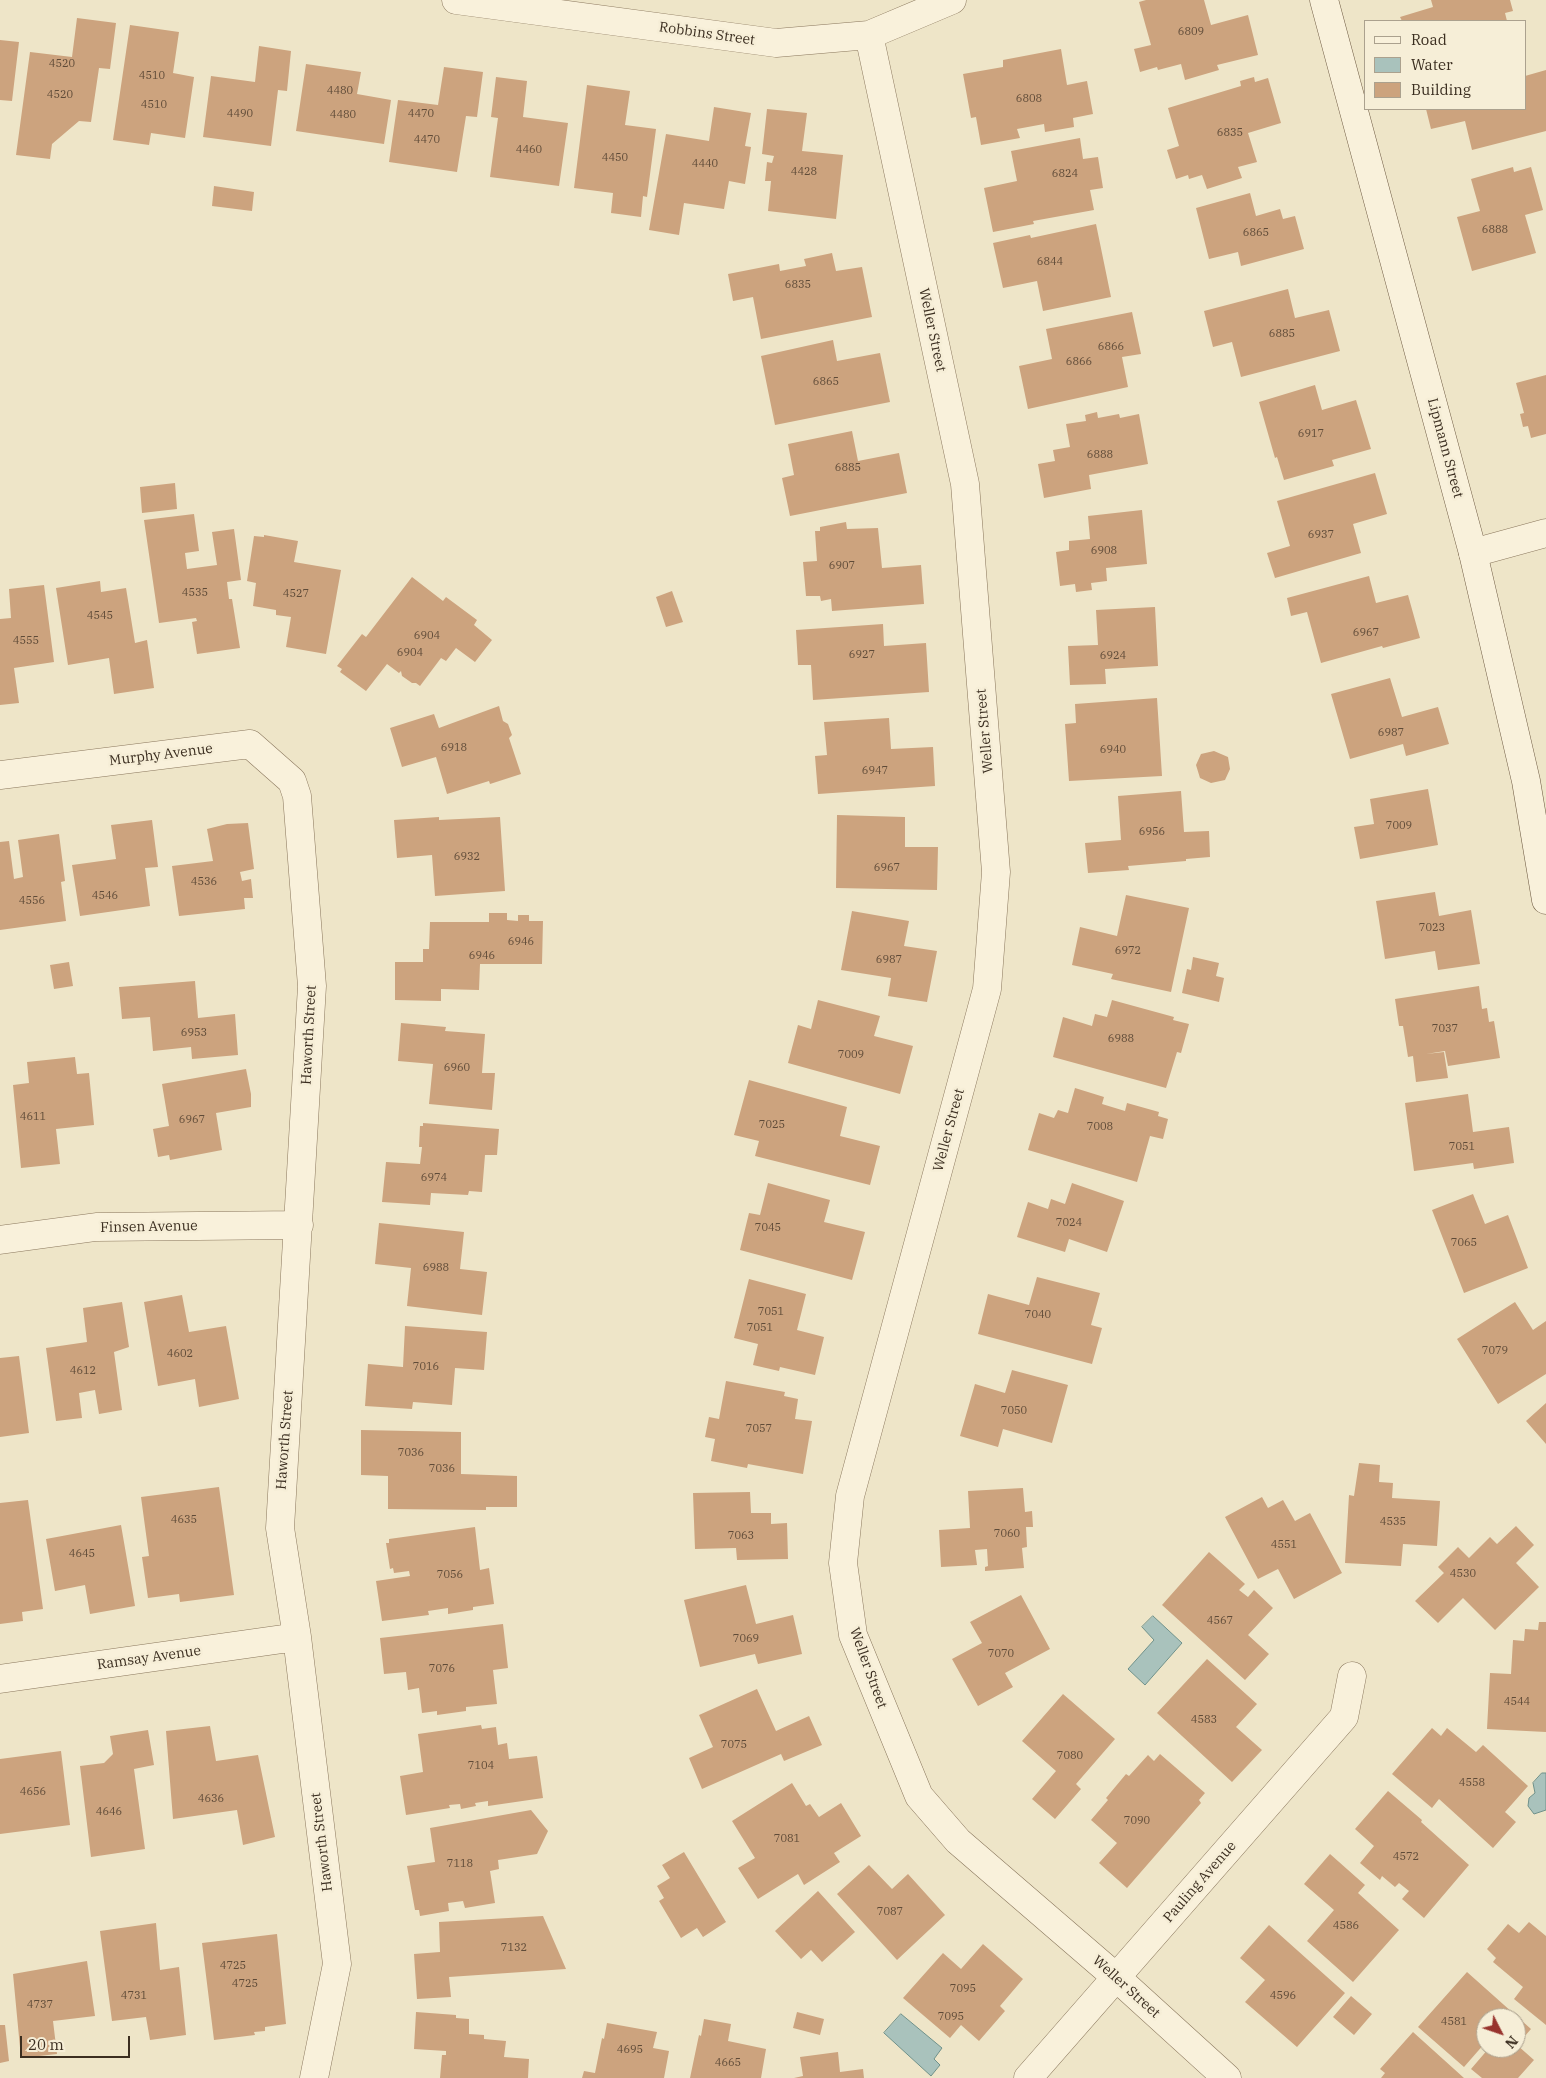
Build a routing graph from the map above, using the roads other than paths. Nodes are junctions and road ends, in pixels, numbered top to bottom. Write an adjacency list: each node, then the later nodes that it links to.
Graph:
1 (456, 0): 4 (street, Robbins Street)
2 (952, 0): 4 (street, Robbins Street)
3 (1324, 0): 6 (street, Lipmann Street)
4 (870, 35): 15 (street, Weller Street)
5 (1546, 533): 6 (street)
6 (1473, 553): 9 (street, Lipmann Street)
7 (0, 775): 8 (street, Murphy Avenue)
8 (297, 796): 10 (street, Haworth Street)
9 (1546, 900)
10 (299, 1225): 11 (street, Finsen Avenue); 12 (street, Haworth Street)
11 (0, 1240)
12 (297, 1637): 14 (street, Ramsay Avenue); 16 (street, Haworth Street)
13 (1352, 1676): 15 (street, Pauling Avenue)
14 (0, 1680)
15 (1117, 1978): 17 (street, Pauling Avenue); 18 (street, Weller Street)
16 (314, 2078)
17 (1028, 2078)
18 (1227, 2078)

